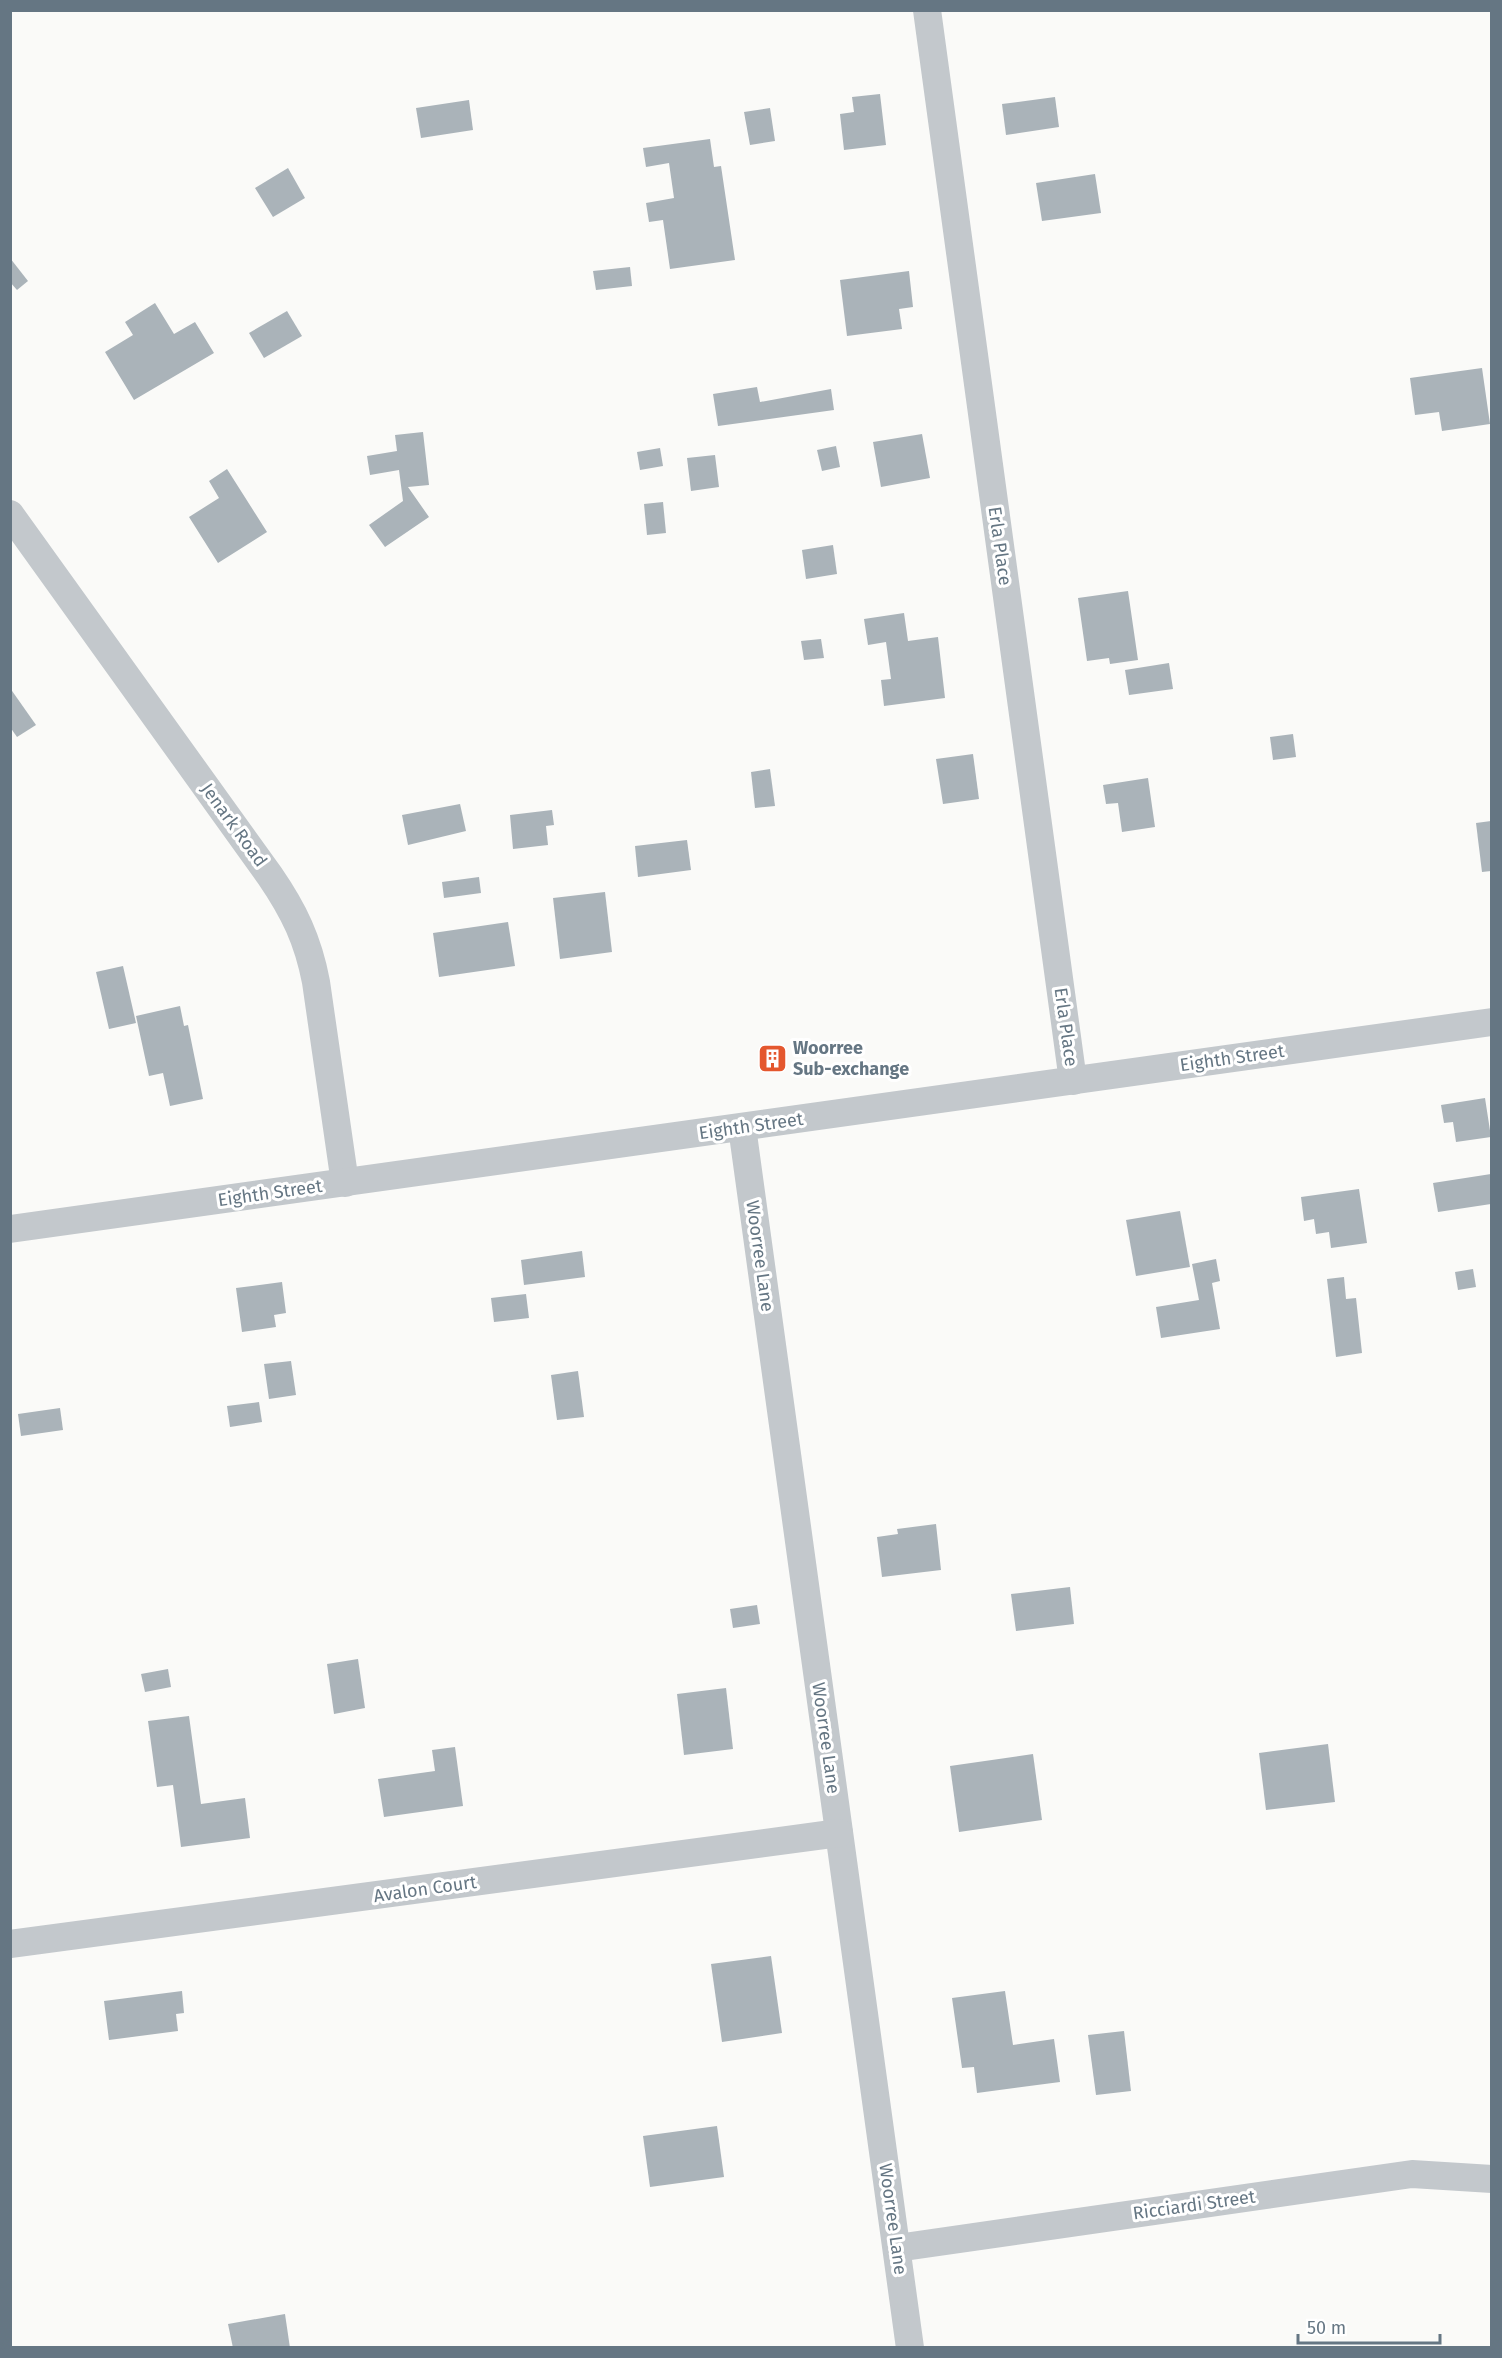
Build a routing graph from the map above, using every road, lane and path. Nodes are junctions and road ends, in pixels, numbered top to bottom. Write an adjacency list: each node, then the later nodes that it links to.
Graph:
1 (927, 10): 4 (street, Erla Place)
2 (10, 514): 6 (street, Jenark Road)
3 (1491, 1022): 4 (street, Eighth Street)
4 (1073, 1081): 5 (street, Eighth Street)
5 (742, 1127): 6 (street, Eighth Street); 8 (street, Woorree Lane)
6 (345, 1183): 7 (street, Eighth Street)
7 (10, 1229)
8 (839, 1833): 9 (street, Avalon Court); 11 (street, Woorree Lane)
9 (10, 1944)
10 (1491, 2179): 11 (street, Ricciardi Street)
11 (897, 2247): 12 (street, Woorree Lane)
12 (910, 2348)

